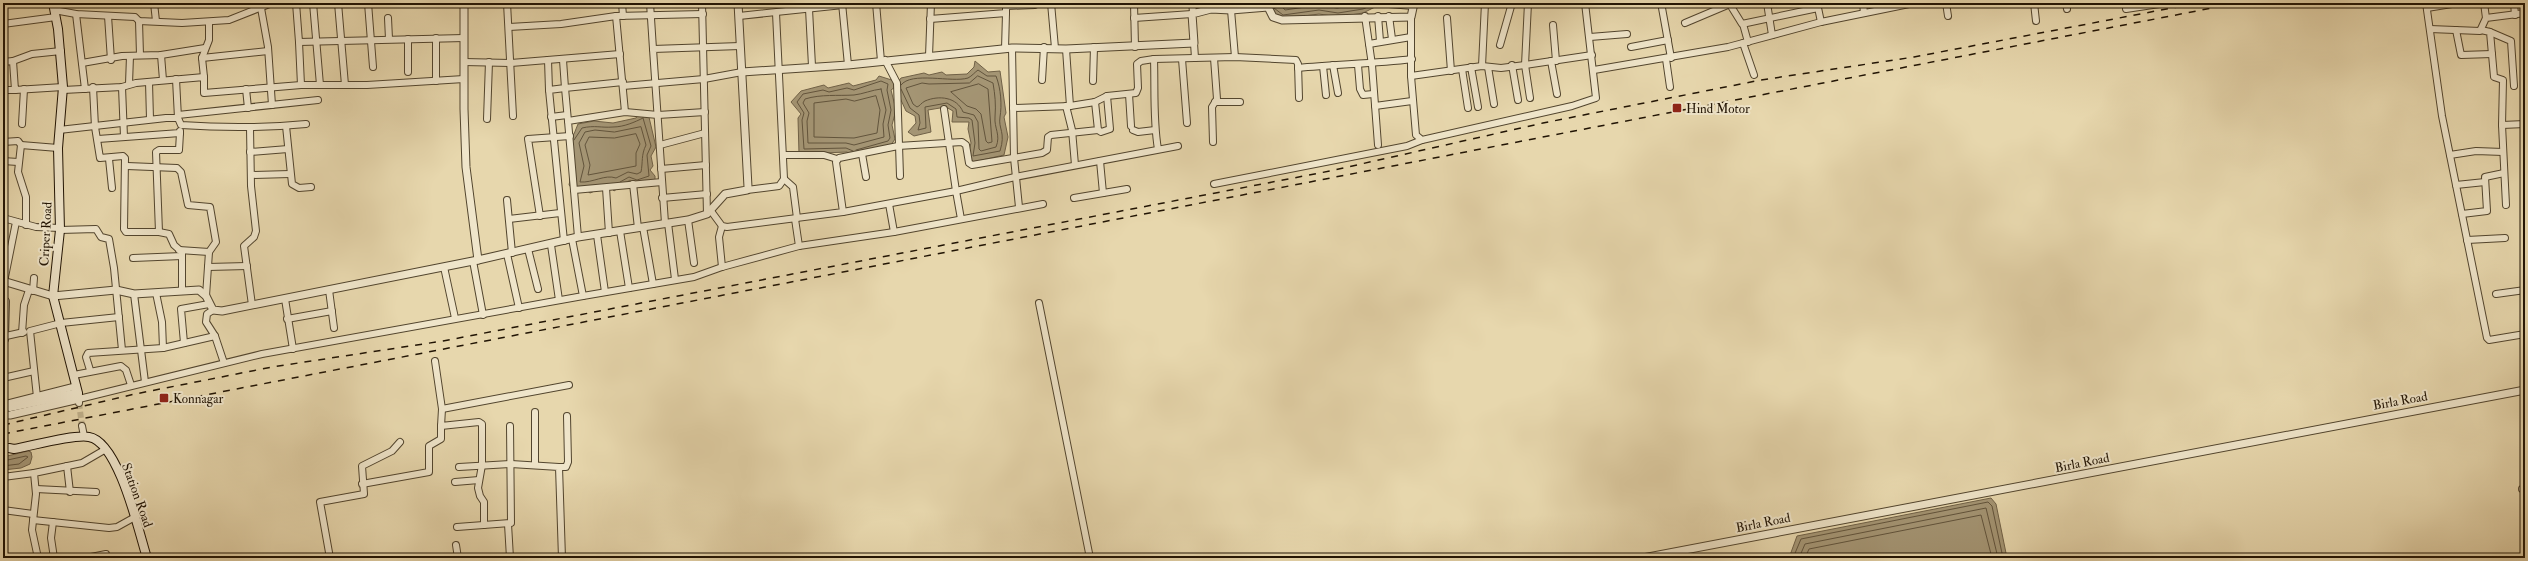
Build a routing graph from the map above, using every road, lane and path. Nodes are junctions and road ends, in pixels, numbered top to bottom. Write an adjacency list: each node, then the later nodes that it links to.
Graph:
1 (154, 3): 72 (street)
2 (272, 3): 37 (street)
3 (296, 3): 99 (street)
4 (313, 3): 96 (street)
5 (338, 3): 97 (street)
6 (368, 3): 94 (street)
7 (464, 3): 90 (street)
8 (507, 3): 80 (street)
9 (622, 3): 58 (street)
10 (650, 3): 55 (street)
11 (702, 3): 54 (street)
12 (738, 3): 59 (street)
13 (876, 3): 136 (street)
14 (931, 3): 70 (street)
15 (1052, 3): 113 (street)
16 (1134, 3): 66 (street)
17 (1192, 3): 50 (street)
18 (1485, 3): 153 (street)
19 (1512, 3): 103 (street)
20 (1528, 3): 148 (street)
21 (1585, 3): 88 (street)
22 (1778, 3): 36 (street)
23 (1863, 3): 51 (street)
24 (1914, 3): 51 (street)
25 (1946, 3): 63 (street)
26 (2034, 3): 73 (street)
27 (2166, 3): 46 (street)
28 (2458, 3): 40 (street)
29 (2484, 3): 69 (street)
30 (2514, 3): 56 (street)
31 (842, 4): 45 (street); 143 (street)
32 (1006, 4): 38 (street); 49 (street)
33 (1389, 4): 34 (street)
34 (1413, 4): 64 (street)
35 (1729, 4): 41 (street); 78 (street)
36 (1767, 4): 68 (street)
37 (259, 5): 74 (street); 116 (street)
38 (1036, 5)
39 (1268, 5): 43 (street); 60 (street)
40 (2427, 5): 81 (street)
41 (1717, 6): 76 (street)
42 (1818, 6): 68 (street); 75 (street)
43 (1227, 8): 50 (street); 124 (street)
44 (1662, 8): 95 (street)
45 (809, 9): 48 (street); 150 (street)
46 (2126, 9)
47 (54, 10): 53 (street); 77 (street); 115 (main road, Criper Road)
48 (776, 13): 59 (street); 155 (street)
49 (1006, 13): 70 (street); 112 (street)
50 (1192, 13): 66 (street); 101 (street)
51 (1864, 13): 75 (street)
52 (2525, 13): 56 (street)
53 (76, 14): 57 (street); 141 (street)
54 (703, 14): 55 (street); 111 (street)
55 (650, 15): 58 (street); 110 (street)
56 (2515, 15): 69 (street)
57 (108, 16): 71 (street); 132 (street)
58 (620, 16): 80 (street); 117 (street)
59 (739, 16): 104 (street)
60 (1365, 16): 61 (street); 102 (street)
61 (1378, 16): 62 (street); 98 (street)
62 (1389, 16): 64 (street); 93 (street)
63 (1948, 16)
64 (1411, 17): 87 (street)
65 (388, 18): 91 (street)
66 (1134, 18): 107 (street)
67 (1447, 18): 158 (street)
68 (1769, 18): 78 (street); 86 (street)
69 (2486, 18): 83 (street)
70 (930, 19): 123 (street)
71 (139, 21): 72 (street); 119 (street)
72 (156, 21): 74 (street)
73 (2036, 21)
74 (209, 22): 109 (street)
75 (1821, 22): 86 (street)
76 (1686, 23)
77 (3, 24)
78 (1743, 24): 100 (street)
79 (1553, 25): 137 (street)
80 (509, 27): 142 (street)
81 (2430, 29): 82 (street); 259 (street)
82 (2456, 30): 83 (street); 118 (street)
83 (2481, 30): 84 (street)
84 (2490, 32): 118 (street); 178 (street)
85 (1627, 34): 88 (street)
86 (1772, 35): 100 (street)
87 (1411, 37): 93 (street); 131 (street)
88 (1590, 37): 121 (street)
89 (436, 38): 90 (street); 92 (street); 169 (street)
90 (464, 38): 139 (street)
91 (389, 39): 92 (street); 94 (street)
92 (408, 39): 159 (street)
93 (1392, 39): 98 (street)
94 (372, 40): 97 (street); 149 (street)
95 (1668, 40): 108 (street); 128 (street)
96 (316, 41): 97 (street); 99 (street); 176 (street)
97 (342, 41): 177 (street)
98 (1380, 41): 102 (street)
99 (298, 42): 175 (street)
100 (1746, 42): 128 (street); 161 (street)
101 (1194, 43): 107 (street); 126 (street)
102 (1369, 44): 146 (street)
103 (1500, 45)
104 (740, 46): 111 (street); 160 (street)
105 (1044, 47): 112 (street); 113 (street); 168 (street)
106 (1094, 47): 107 (street); 114 (street); 170 (street)
107 (1136, 47)
108 (1631, 47)
109 (205, 48): 120 (street); 125 (street)
110 (653, 48): 111 (street); 172 (street)
111 (704, 48): 166 (street)
112 (1008, 48): 123 (street); 210 (street)
113 (1055, 48): 114 (street)
114 (1066, 49): 207 (street)
115 (60, 51): 135 (street); 183 (main road, Criper Road)
116 (268, 51): 125 (street); 181 (street)
117 (620, 54): 134 (street); 174 (street)
118 (2492, 54): 229 (street)
119 (140, 55): 120 (street); 122 (street)
120 (161, 55): 167 (street)
121 (1592, 55): 137 (street); 157 (street)
122 (130, 56): 132 (street); 173 (street)
123 (929, 56): 136 (street)
124 (1235, 57): 127 (street); 154 (street)
125 (202, 58): 163 (street)
126 (1195, 58): 127 (street); 130 (street)
127 (1214, 58): 203 (street)
128 (1669, 58): 157 (street); 182 (street)
129 (1154, 59): 130 (street); 192 (street); 235 (street)
130 (1182, 59): 224 (street)
131 (1412, 59): 146 (street); 162 (street)
132 (111, 60): 141 (street)
133 (548, 60): 134 (street); 142 (street); 190 (street)
134 (563, 60): 185 (street)
135 (13, 61): 138 (street); 188 (street)
136 (883, 61): 143 (street); 250 (street)
137 (1553, 61): 148 (street); 194 (street)
138 (3, 62)
139 (464, 62): 140 (street); 165 (street)
140 (489, 62): 142 (street); 220 (street)
141 (82, 63): 186 (street)
142 (511, 63): 217 (street)
143 (848, 65): 150 (street)
144 (1333, 65): 145 (street); 151 (street); 191 (street)
145 (1358, 65): 146 (street); 193 (street)
146 (1372, 65): 193 (street)
147 (1512, 65): 148 (street); 153 (street); 200 (street)
148 (1525, 65): 198 (street)
149 (373, 66)
150 (812, 66): 155 (street)
151 (1323, 66): 154 (street); 195 (street)
152 (1471, 67): 153 (street); 156 (street); 212 (street)
153 (1485, 67): 205 (street)
154 (1298, 68): 197 (street)
155 (778, 69): 160 (street); 258 (street)
156 (1462, 69): 158 (street); 211 (street)
157 (1594, 70): 243 (street)
158 (1451, 71): 162 (street)
159 (408, 72)
160 (742, 72): 166 (street); 288 (street)
161 (1754, 75)
162 (1411, 76): 201 (street)
163 (204, 77): 164 (street); 184 (street)
164 (176, 79): 167 (street); 218 (street)
165 (464, 79): 169 (street); 331 (street)
166 (704, 79): 172 (street); 215 (street)
167 (163, 80): 171 (street)
168 (1042, 80)
169 (436, 81): 177 (street)
170 (1093, 81)
171 (148, 82): 173 (street); 222 (street)
172 (655, 82): 174 (street); 216 (street)
173 (129, 84): 180 (street)
174 (623, 84): 185 (street); 214 (street)
175 (300, 85): 176 (street); 181 (street)
176 (320, 85): 177 (street)
177 (345, 85)
178 (2514, 86)
179 (93, 87): 180 (street); 186 (street); 231 (street)
180 (122, 87): 223 (street)
181 (271, 87): 184 (street); 206 (street)
182 (1670, 87)
183 (63, 88): 186 (street); 189 (street); 233 (main road, Criper Road)
184 (246, 88): 209 (street)
185 (565, 88): 190 (street); 221 (street)
186 (85, 89)
187 (3, 90): 188 (street)
188 (15, 90): 189 (street)
189 (24, 90): 225 (street)
190 (549, 90): 219 (street)
191 (1338, 93)
192 (1129, 94): 196 (street); 235 (street)
193 (1374, 94): 208 (street)
194 (1557, 94)
195 (1326, 95)
196 (1107, 96): 202 (street); 234 (street)
197 (1299, 98)
198 (1530, 98)
199 (318, 100): 206 (street)
200 (1518, 100)
201 (1412, 101): 208 (street); 243 (street)
202 (1095, 102): 207 (street); 234 (street)
203 (1215, 102): 204 (street); 245 (street)
204 (1240, 102)
205 (1494, 104)
206 (272, 105): 209 (street)
207 (1068, 106): 210 (street); 238 (street)
208 (1375, 106): 249 (street)
209 (248, 108): 218 (street)
210 (1013, 108): 260 (street)
211 (1468, 108)
212 (1478, 108)
213 (944, 110): 246 (street)
214 (625, 112): 216 (street); 221 (street)
215 (705, 112): 216 (street); 237 (street)
216 (658, 115): 248 (street)
217 (513, 116)
218 (178, 117): 222 (street); 228 (street)
219 (551, 117): 221 (street); 241 (street)
220 (487, 118)
221 (568, 118): 239 (street)
222 (150, 119): 223 (street)
223 (122, 122): 231 (street); 240 (street)
224 (1187, 122)
225 (22, 124)
226 (306, 124): 230 (street)
227 (2525, 124): 229 (street)
228 (180, 125): 232 (street); 236 (street)
229 (2502, 125): 256 (street)
230 (286, 126): 232 (street); 253 (street)
231 (95, 127): 233 (street); 242 (street)
232 (250, 128): 255 (street)
233 (60, 130): 252 (main road, Criper Road)
234 (1098, 130): 238 (street)
235 (1155, 130): 254 (street)
236 (180, 133): 240 (street); 269 (street)
237 (705, 133): 248 (street); 266 (street)
238 (1072, 133): 260 (street); 267 (street)
239 (570, 136): 241 (street); 287 (street)
240 (124, 137): 242 (street)
241 (553, 137): 301 (street); 303 (street)
242 (98, 139): 261 (street)
243 (1422, 140): 281 (street)
244 (3, 142): 247 (street)
245 (1213, 142)
246 (948, 144): 250 (street); 260 (street); 289 (street)
247 (20, 145): 252 (street); 265 (street)
248 (660, 145): 270 (street)
249 (1378, 145)
250 (898, 146): 257 (street); 274 (street)
251 (1178, 146): 254 (street)
252 (58, 148): 314 (main road, Criper Road)
253 (288, 149): 255 (street); 272 (street)
254 (1158, 149): 264 (street)
255 (250, 152): 273 (street)
256 (2503, 152): 259 (street); 271 (street)
257 (862, 154): 262 (street); 275 (street)
258 (783, 155): 262 (street); 277 (street)
259 (2450, 155): 282 (street)
260 (1014, 158): 276 (street)
261 (109, 159): 268 (street); 284 (street)
262 (837, 159): 300 (street)
263 (3, 161): 265 (street)
264 (1100, 161): 267 (street); 290 (street)
265 (18, 162): 311 (street)
266 (706, 164): 270 (street); 291 (street)
267 (1075, 164): 276 (street)
268 (126, 166): 269 (street); 316 (street)
269 (157, 167): 316 (street); 328 (street)
270 (661, 169): 278 (street)
271 (2504, 173): 279 (street); 297 (street)
272 (290, 174): 273 (street); 283 (street)
273 (251, 175): 333 (street)
274 (900, 176)
275 (866, 177)
276 (1015, 177): 289 (street); 298 (street)
277 (784, 179): 288 (street); 305 (street)
278 (662, 182): 280 (street); 292 (street)
279 (2485, 182): 282 (street); 302 (street)
280 (633, 184): 285 (street); 313 (street)
281 (1214, 184)
282 (2456, 185): 302 (street)
283 (311, 187)
284 (112, 188)
285 (606, 188): 287 (street); 318 (street)
286 (1127, 189): 290 (street)
287 (574, 190): 320 (street)
288 (747, 190): 299 (street)
289 (956, 191): 295 (street); 306 (street)
290 (1103, 193): 293 (street)
291 (707, 194): 292 (street); 299 (street)
292 (662, 198): 310 (street)
293 (1074, 198)
294 (507, 200): 307 (street)
295 (889, 204): 300 (street); 317 (street)
296 (1043, 204): 298 (street)
297 (2506, 205)
298 (1019, 207): 306 (street)
299 (709, 212): 308 (street); 312 (street)
300 (843, 212): 305 (street)
301 (560, 213): 303 (street); 323 (street)
302 (2462, 214): 322 (street)
303 (540, 216): 307 (street)
304 (3, 218): 309 (street)
305 (796, 218): 312 (street); 325 (street)
306 (961, 218): 317 (street)
307 (509, 219): 329 (street)
308 (688, 220): 310 (street); 332 (street)
309 (16, 222): 311 (street); 339 (street)
310 (666, 223): 313 (street); 338 (street)
311 (26, 225): 314 (street)
312 (722, 226): 336 (street)
313 (640, 227): 315 (street); 340 (street)
314 (60, 229): 343 (street); 352 (main road, Criper Road)
315 (620, 231): 318 (street); 341 (street)
316 (159, 232): 327 (street)
317 (894, 232): 325 (street)
318 (609, 233): 319 (street)
319 (597, 234): 320 (street); 348 (street)
320 (575, 238): 323 (street); 354 (street)
321 (2505, 238): 322 (street)
322 (2467, 240): 371 (street)
323 (564, 241): 324 (street)
324 (551, 245): 326 (street); 357 (street)
325 (799, 246): 336 (street)
326 (528, 249): 329 (street); 342 (street)
327 (181, 252): 328 (street); 330 (street); 347 (street)
328 (209, 252): 334 (street)
329 (509, 253): 331 (street); 361 (street)
330 (133, 258)
331 (476, 260): 335 (street); 363 (street)
332 (694, 263)
333 (247, 266): 334 (street); 359 (street)
334 (208, 267): 353 (street)
335 (444, 267): 344 (street); 365 (street)
336 (722, 267): 338 (street)
337 (34, 278): 346 (street)
338 (676, 280): 340 (street)
339 (4, 281): 346 (street)
340 (653, 284): 341 (street)
341 (629, 288): 348 (street)
342 (538, 289)
343 (116, 290): 350 (street); 352 (street); 364 (street)
344 (329, 290): 355 (street); 362 (street)
345 (2525, 290): 351 (street)
346 (31, 291): 352 (street); 370 (street)
347 (182, 291): 349 (street); 353 (street)
348 (606, 292): 354 (street)
349 (156, 293): 350 (street); 375 (street)
350 (134, 294): 378 (street)
351 (2496, 294)
352 (53, 296): 367 (main road, Criper Road)
353 (206, 296): 360 (street)
354 (583, 296): 357 (street)
355 (285, 299): 359 (street); 366 (street)
356 (3, 300): 373 (street)
357 (559, 300): 361 (street)
358 (1039, 303): 434 (street)
359 (252, 305): 360 (street)
360 (211, 307): 372 (street); 374 (street)
361 (519, 308): 363 (street)
362 (332, 311): 366 (street); 368 (street)
363 (484, 315): 365 (street)
364 (119, 317): 367 (street); 377 (street)
365 (454, 318): 376 (street)
366 (287, 319): 376 (street)
367 (61, 322): 369 (street); 383 (main road, Criper Road)
368 (334, 328)
369 (30, 331): 370 (street); 382 (street)
370 (22, 333): 373 (street)
371 (2525, 334)
372 (215, 336): 374 (street); 380 (street)
373 (4, 342)
374 (184, 343): 375 (street)
375 (164, 348): 378 (street)
376 (293, 349): 380 (street)
377 (122, 350): 378 (street); 381 (street)
378 (141, 350): 385 (street)
379 (435, 361): 392 (street)
380 (224, 363): 385 (street)
381 (90, 370): 383 (street); 386 (street)
382 (34, 371): 384 (street); 390 (street)
383 (74, 375): 389 (main road, Criper Road)
384 (3, 378)
385 (145, 382): 386 (street)
386 (131, 385): 389 (street)
387 (569, 386): 392 (street)
388 (2525, 390): 435 (street, Birla Road)
389 (78, 395): 390 (street); 391 (main road); 394 (street)
390 (37, 397): 391 (street)
391 (6, 407)
392 (442, 409): 397 (street)
393 (535, 412): 404 (street)
394 (3, 415)
395 (567, 416): 408 (street)
396 (82, 426): 399 (street)
397 (441, 426): 405 (street); 413 (street)
398 (510, 426): 403 (street)
399 (84, 436): 401 (main road); 402 (main road, Station Road)
400 (400, 442): 413 (street)
401 (9, 448)
402 (106, 449): 406 (street); 418 (main road, Station Road)
403 (511, 464): 404 (street); 405 (street); 421 (street)
404 (535, 464): 408 (street)
405 (482, 465): 407 (street); 411 (street)
406 (67, 466): 409 (street); 415 (street)
407 (459, 467)
408 (559, 467): 433 (street)
409 (34, 473): 410 (street); 414 (street)
410 (3, 477)
411 (479, 480): 412 (street); 422 (street)
412 (455, 482)
413 (362, 484): 430 (street)
414 (36, 489): 415 (street); 419 (street)
415 (70, 492): 416 (street)
416 (96, 492)
417 (3, 510): 419 (street)
418 (135, 516): 420 (street); 429 (main road, Station Road)
419 (33, 517): 420 (street); 426 (street)
420 (53, 522): 427 (street)
421 (508, 524): 422 (street); 432 (street)
422 (484, 525): 423 (street)
423 (457, 526)
424 (456, 545): 431 (street)
425 (106, 554): 428 (street)
426 (38, 558)
427 (54, 558)
428 (86, 558)
429 (147, 558)
430 (330, 558)
431 (458, 558)
432 (510, 558)
433 (562, 558)
434 (1090, 558)
435 (1643, 558)

